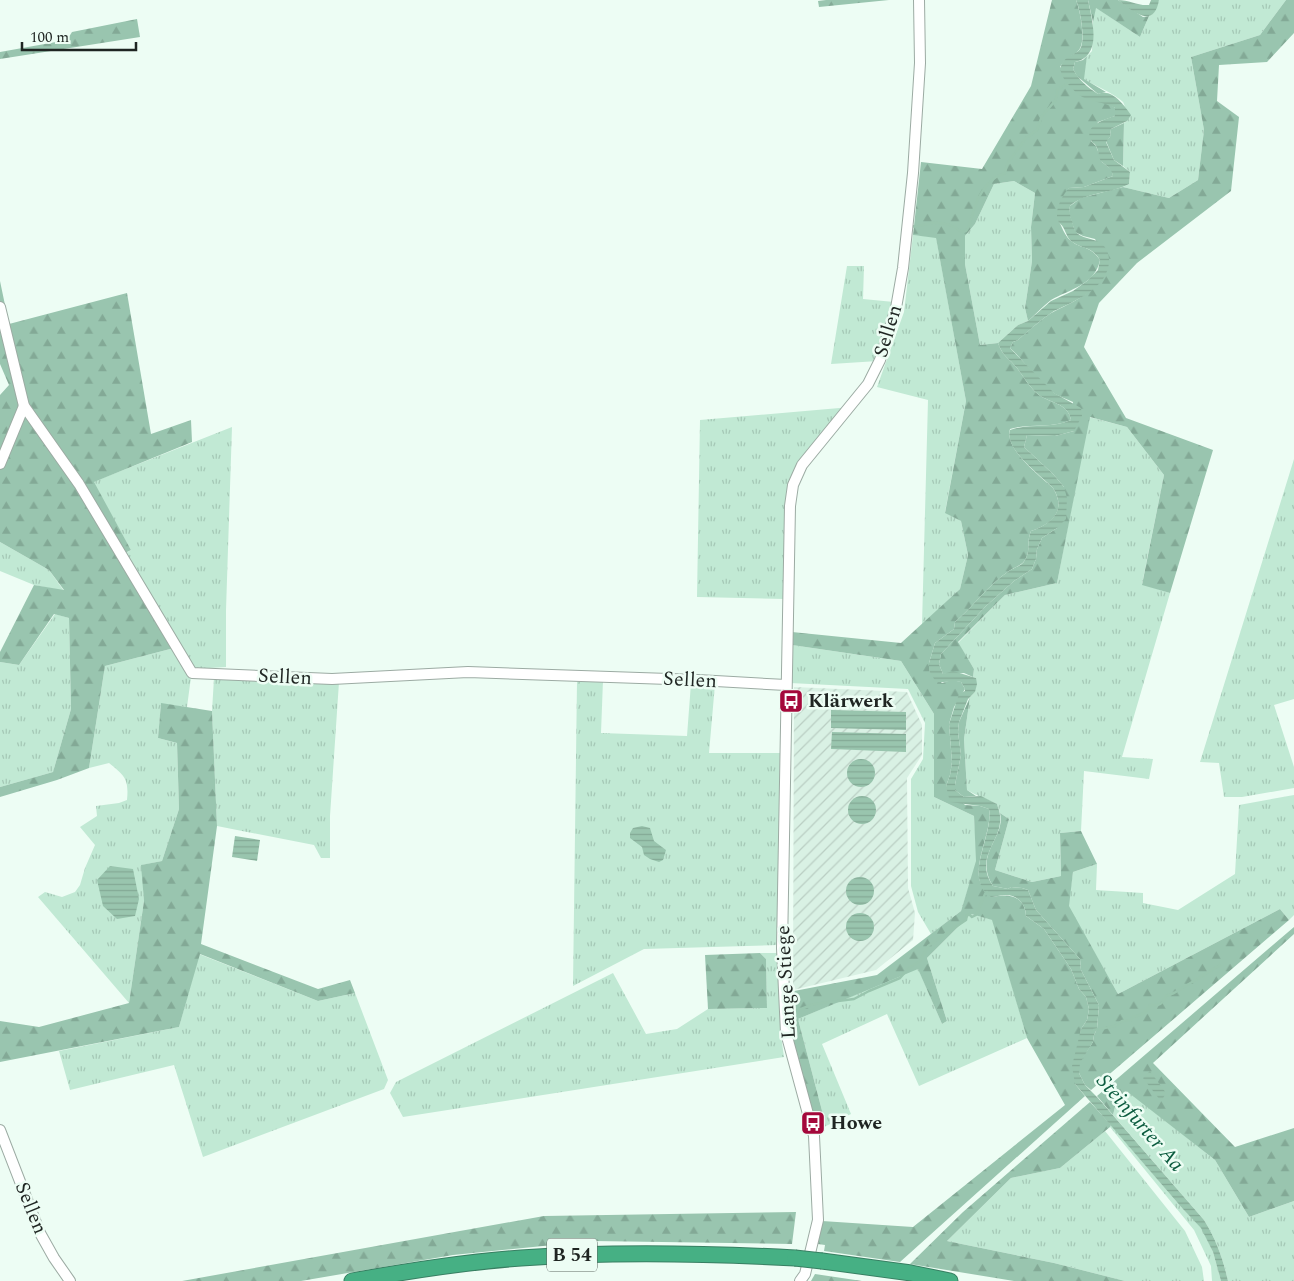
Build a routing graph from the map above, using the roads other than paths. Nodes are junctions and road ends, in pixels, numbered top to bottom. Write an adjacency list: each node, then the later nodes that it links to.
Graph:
1 (919, 0): 5 (street, Sellen)
2 (0, 306): 3 (street, Sellen)
3 (24, 406): 4 (street); 5 (street, Sellen)
4 (0, 464)
5 (786, 685): 7 (street, Lange Stiege)
6 (0, 1130): 8 (street, Sellen)
7 (803, 1277)
8 (70, 1281)
9 (352, 1281): 10 (highway, B 54, bridge)
10 (950, 1281)

